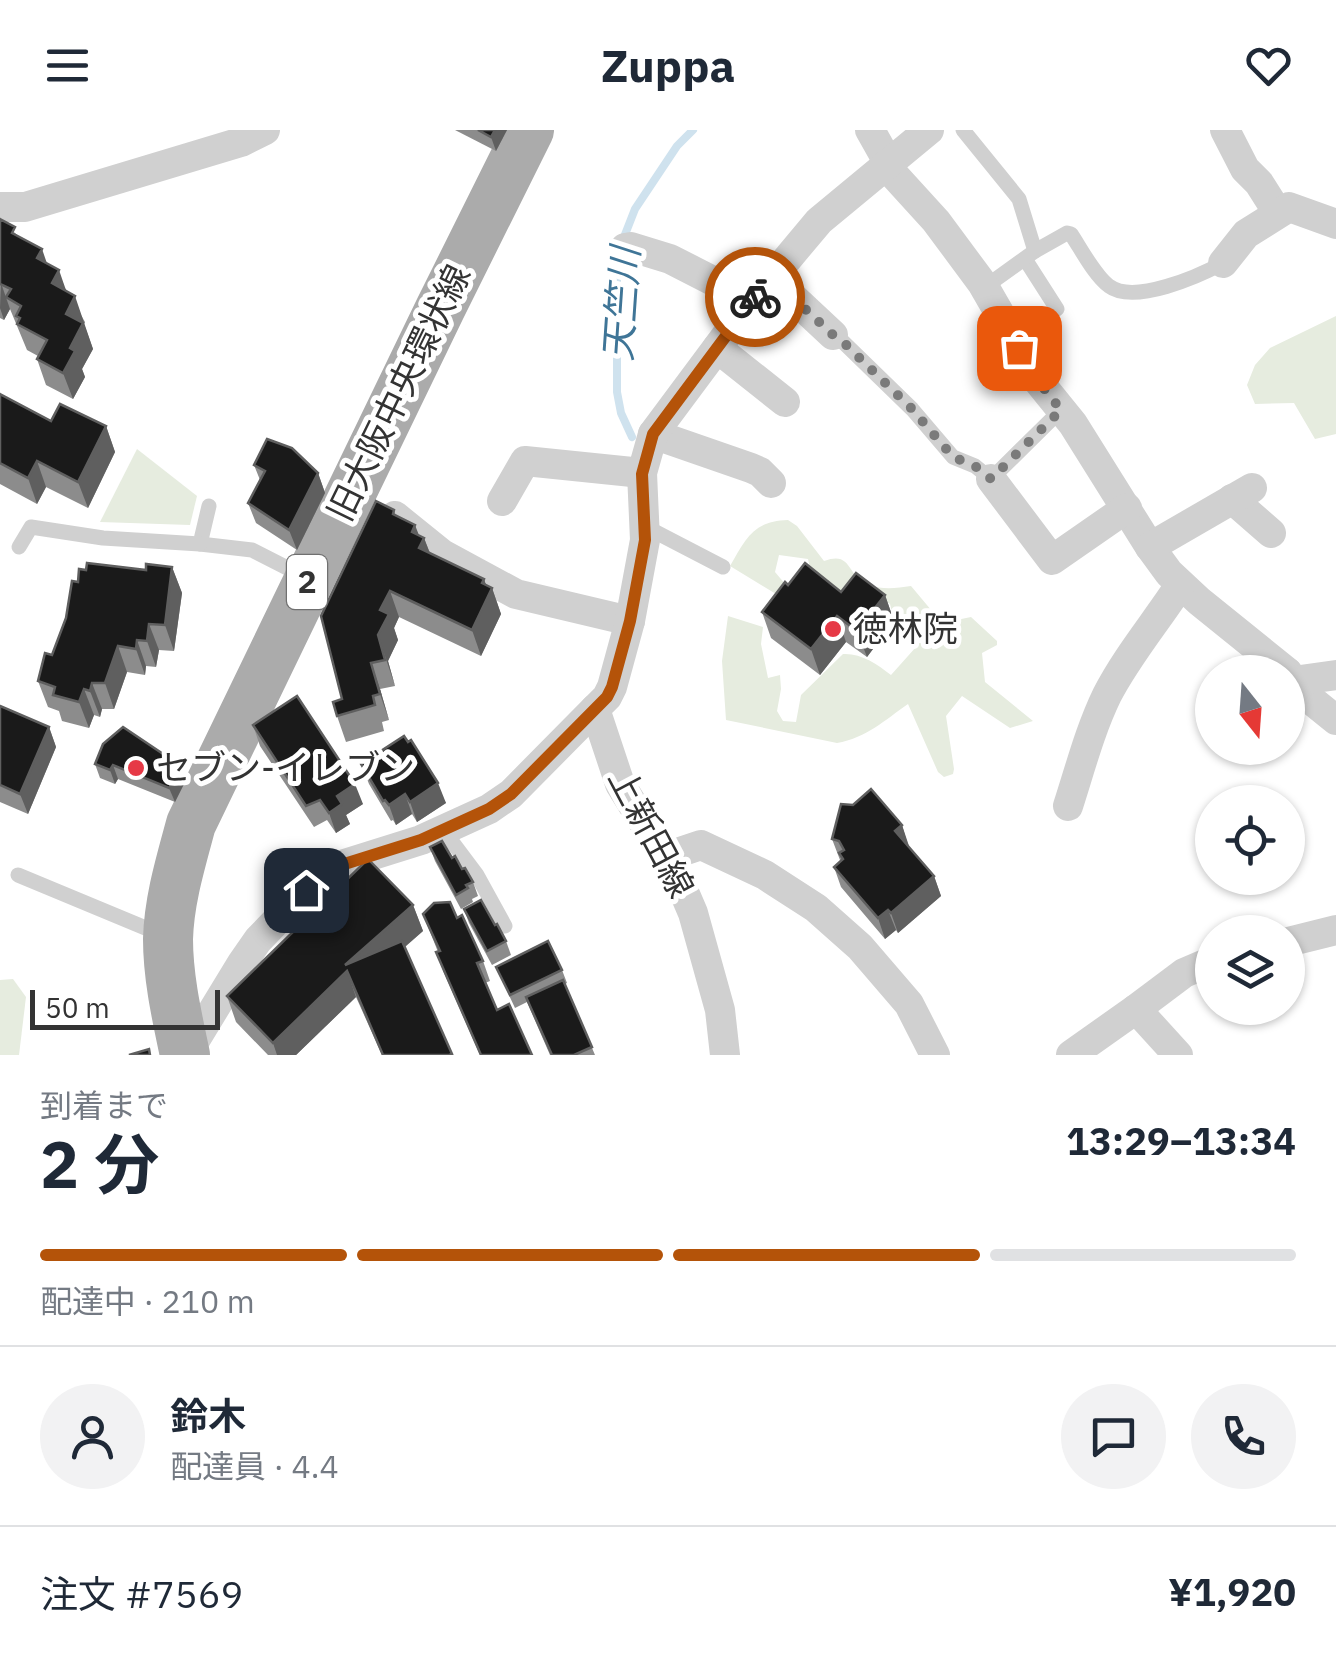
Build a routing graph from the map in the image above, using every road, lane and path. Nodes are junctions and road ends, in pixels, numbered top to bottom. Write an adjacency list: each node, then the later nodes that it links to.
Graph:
1 (265, 130): 8 (street)
2 (529, 130): 35 (main road, 旧大阪中央環状線 / 2)
3 (870, 130): 7 (street)
4 (930, 130): 7 (street)
5 (963, 130): 12 (lane)
6 (1224, 130): 9 (street)
7 (886, 164): 14 (street); 15 (street)
8 (0, 207)
9 (1278, 214): 10 (street); 13 (street)
10 (1336, 224)
11 (625, 248): 15 (street)
12 (1030, 255): 13 (lane); 14 (lane); 16 (lane)
13 (1223, 263)
14 (985, 287): 20 (street)
15 (762, 290): 17 (street); 18 (street)
16 (1058, 309)
17 (833, 335): 23 (lane)
18 (717, 348): 19 (street); 21 (street)
19 (785, 402)
20 (1061, 410): 23 (lane); 27 (street)
21 (653, 434): 22 (street); 24 (street)
22 (642, 474): 25 (street); 29 (street)
23 (991, 479): 27 (street)
24 (771, 483)
25 (502, 501)
26 (209, 506): 31 (lane)
27 (1126, 508): 33 (street)
28 (394, 516): 37 (street)
29 (644, 526): 34 (lane); 37 (street)
30 (1271, 534): 33 (street)
31 (200, 544): 32 (lane); 35 (lane)
32 (19, 547)
33 (1150, 547): 36 (street)
34 (723, 567)
35 (308, 578): 50 (main road, 旧大阪中央環状線 / 2)
36 (1180, 585): 38 (street); 44 (street)
37 (630, 621): 42 (street)
38 (1265, 655)
39 (1305, 675): 40 (street)
40 (1336, 675)
41 (1305, 695): 43 (street)
42 (596, 708): 45 (street); 46 (street, 上新田線)
43 (1336, 720)
44 (1068, 806)
45 (444, 831): 48 (lane); 54 (street)
46 (665, 857): 55 (street, 上新田線); 56 (street)
47 (18, 875): 50 (lane)
48 (504, 926)
49 (1336, 930): 51 (street)
50 (168, 938): 54 (main road, 旧大阪中央環状線 / 2)
51 (1305, 938)
52 (1195, 969): 53 (street)
53 (1136, 1009): 57 (street); 58 (street)
54 (185, 1055)
55 (724, 1055)
56 (935, 1055)
57 (1071, 1055)
58 (1178, 1055)

